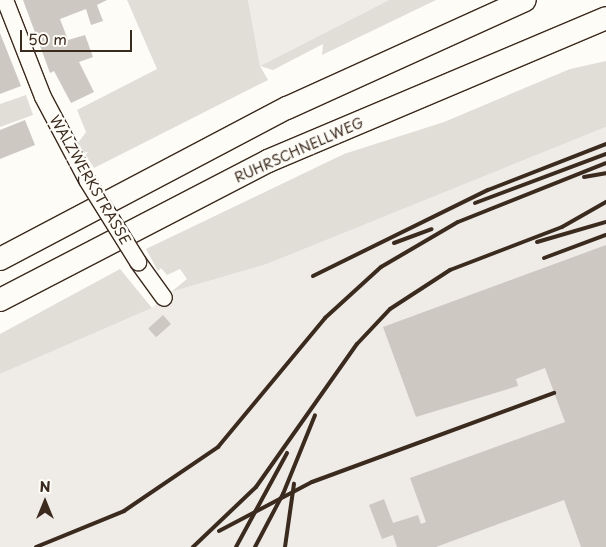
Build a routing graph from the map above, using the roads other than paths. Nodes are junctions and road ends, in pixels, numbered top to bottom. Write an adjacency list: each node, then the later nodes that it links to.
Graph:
1 (6, 0): 5 (street, WALZWERKSTRASSE, bridge)
2 (525, 0): 4 (highway)
3 (606, 18): 6 (highway, RUHRSCHNELLWEG)
4 (0, 259)
5 (164, 298)
6 (0, 300)

